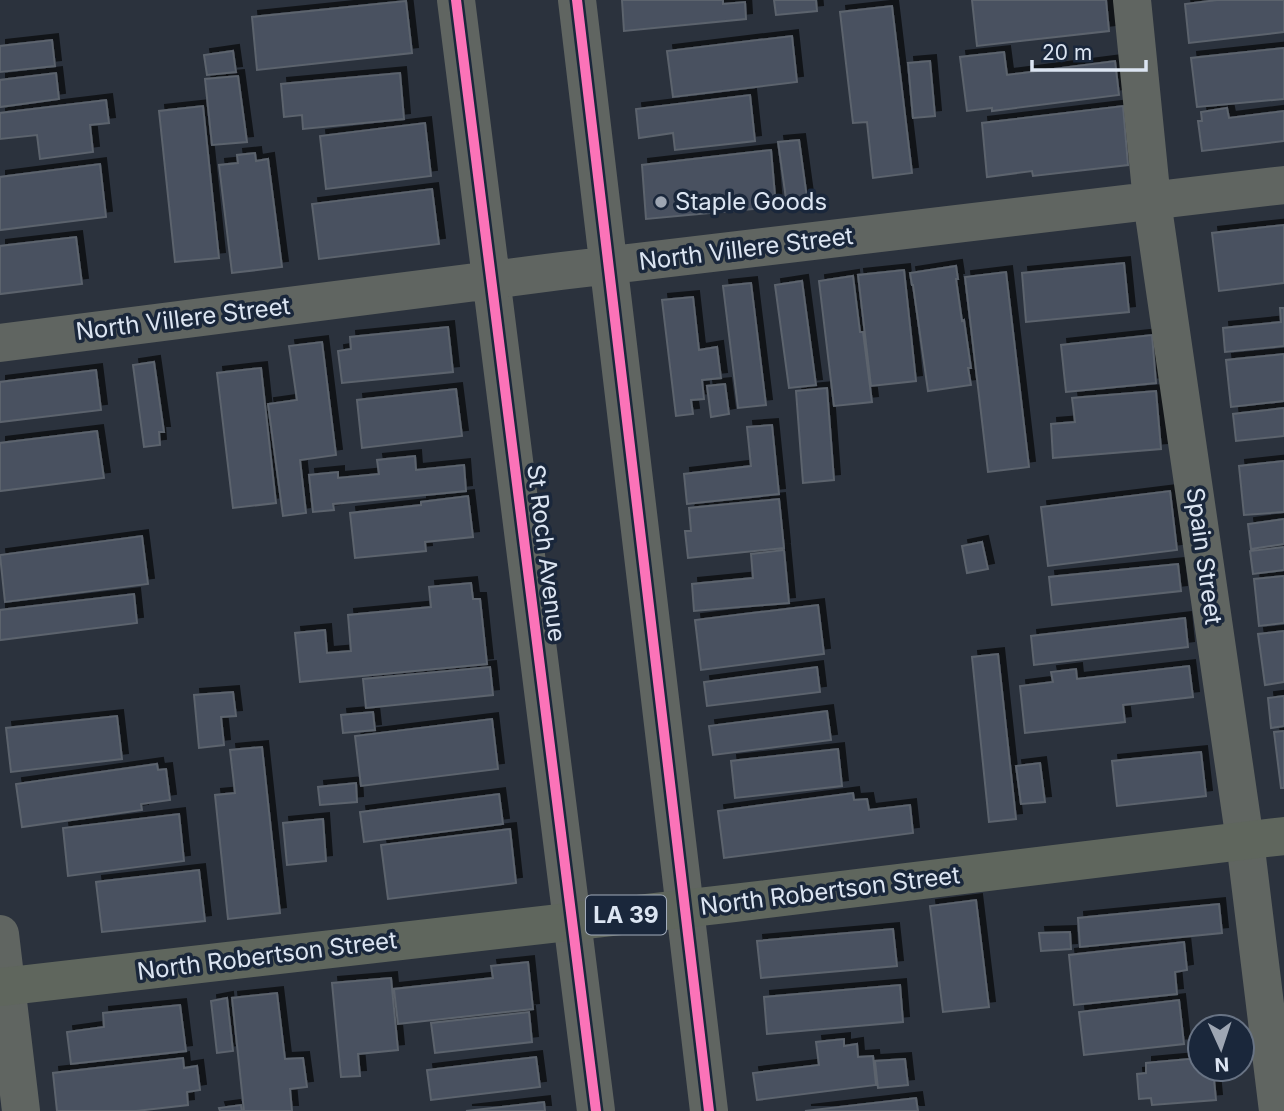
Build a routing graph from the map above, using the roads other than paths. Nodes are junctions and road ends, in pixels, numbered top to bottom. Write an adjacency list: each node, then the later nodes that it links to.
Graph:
1 (456, 0): 7 (street, St Roch Avenue)
2 (577, 0): 6 (street)
3 (1132, 0): 5 (street, Spain Street)
4 (1284, 185): 5 (street, North Villere Street)
5 (1152, 201): 6 (street, North Villere Street); 10 (street, Spain Street)
6 (609, 265): 7 (street, North Villere Street); 11 (street)
7 (491, 279): 8 (street, North Villere Street); 12 (street, St Roch Avenue)
8 (0, 343)
9 (1284, 836): 10 (main road, North Robertson Street / LA 39)
10 (1245, 841): 11 (main road, North Robertson Street / LA 39); 18 (street, Spain Street)
11 (685, 909): 12 (main road, North Robertson Street / LA 39); 17 (street)
12 (572, 922): 14 (main road, North Robertson Street / LA 39); 16 (street, St Roch Avenue)
13 (0, 934): 14 (street)
14 (4, 987): 15 (street)
15 (21, 1111)
16 (596, 1111)
17 (709, 1111)
18 (1278, 1111)

